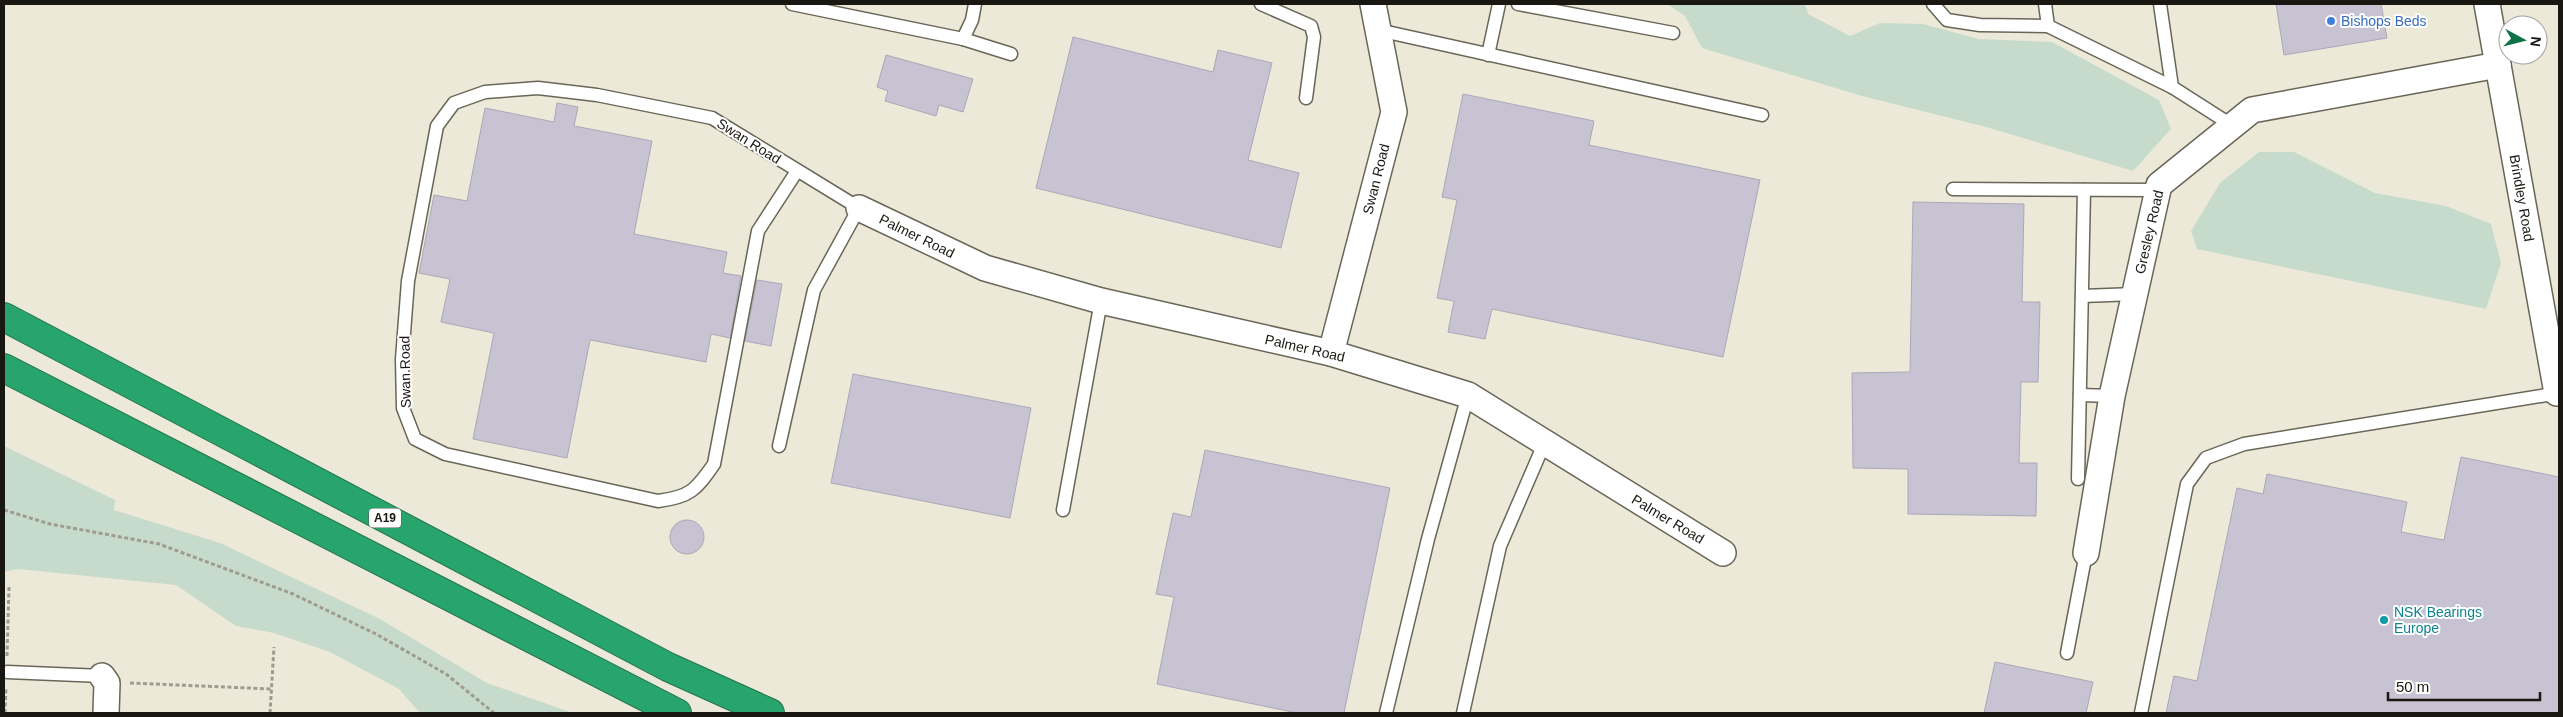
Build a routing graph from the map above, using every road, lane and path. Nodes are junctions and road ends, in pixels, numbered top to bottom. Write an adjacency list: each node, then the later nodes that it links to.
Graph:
1 (792, 4): 14 (lane)
2 (975, 4): 14 (lane)
3 (1261, 4): 19 (lane)
4 (1373, 4): 12 (street, Swan Road)
5 (1499, 4): 16 (lane)
6 (1518, 4): 13 (lane)
7 (1933, 4): 11 (lane)
8 (2045, 4): 11 (lane)
9 (2160, 4): 18 (lane)
10 (2486, 4): 17 (street, Brindley Road)
11 (2048, 26): 18 (lane)
12 (1378, 30): 16 (lane); 31 (street, Swan Road)
13 (1673, 33)
14 (963, 39): 15 (lane)
15 (1011, 54)
16 (1488, 55): 20 (lane)
17 (2498, 65): 21 (street, Gresley Road); 33 (street, Brindley Road)
18 (2172, 87): 21 (lane)
19 (1306, 98)
20 (1762, 116)
21 (2232, 126): 25 (street, Gresley Road)
22 (797, 171): 22 (lane, Swan Road); 26 (lane, Swan Road)
23 (1953, 189): 24 (lane)
24 (2084, 190): 25 (lane); 28 (lane)
25 (2158, 190): 27 (street, Gresley Road)
26 (859, 208): 29 (street, Palmer Road); 38 (lane)
27 (2135, 294): 28 (lane); 36 (street, Gresley Road)
28 (2082, 296): 35 (lane)
29 (1101, 301): 31 (street, Palmer Road); 41 (lane)
30 (4, 317): 55 (highway, A19)
31 (1332, 353): 34 (street, Palmer Road)
32 (4, 368): 54 (highway)
33 (2558, 393): 58 (lane)
34 (1468, 395): 37 (street, Palmer Road); 56 (lane)
35 (2080, 395): 36 (lane); 39 (lane)
36 (2112, 396): 43 (street, Gresley Road)
37 (1544, 444): 42 (street, Palmer Road); 57 (lane)
38 (779, 446)
39 (2078, 479)
40 (4, 510): 53 (path)
41 (1063, 510)
42 (1724, 553)
43 (2086, 553): 46 (lane)
44 (8, 587): 47 (path)
45 (274, 647): 49 (path)
46 (2067, 653)
47 (7, 672): 48 (lane); 50 (path)
48 (104, 679): 49 (path); 51 (street)
49 (272, 689): 52 (path)
50 (5, 713)
51 (106, 713)
52 (270, 713)
53 (494, 713)
54 (677, 713)
55 (770, 713)
56 (1386, 713)
57 (1462, 713)
58 (2141, 713)

